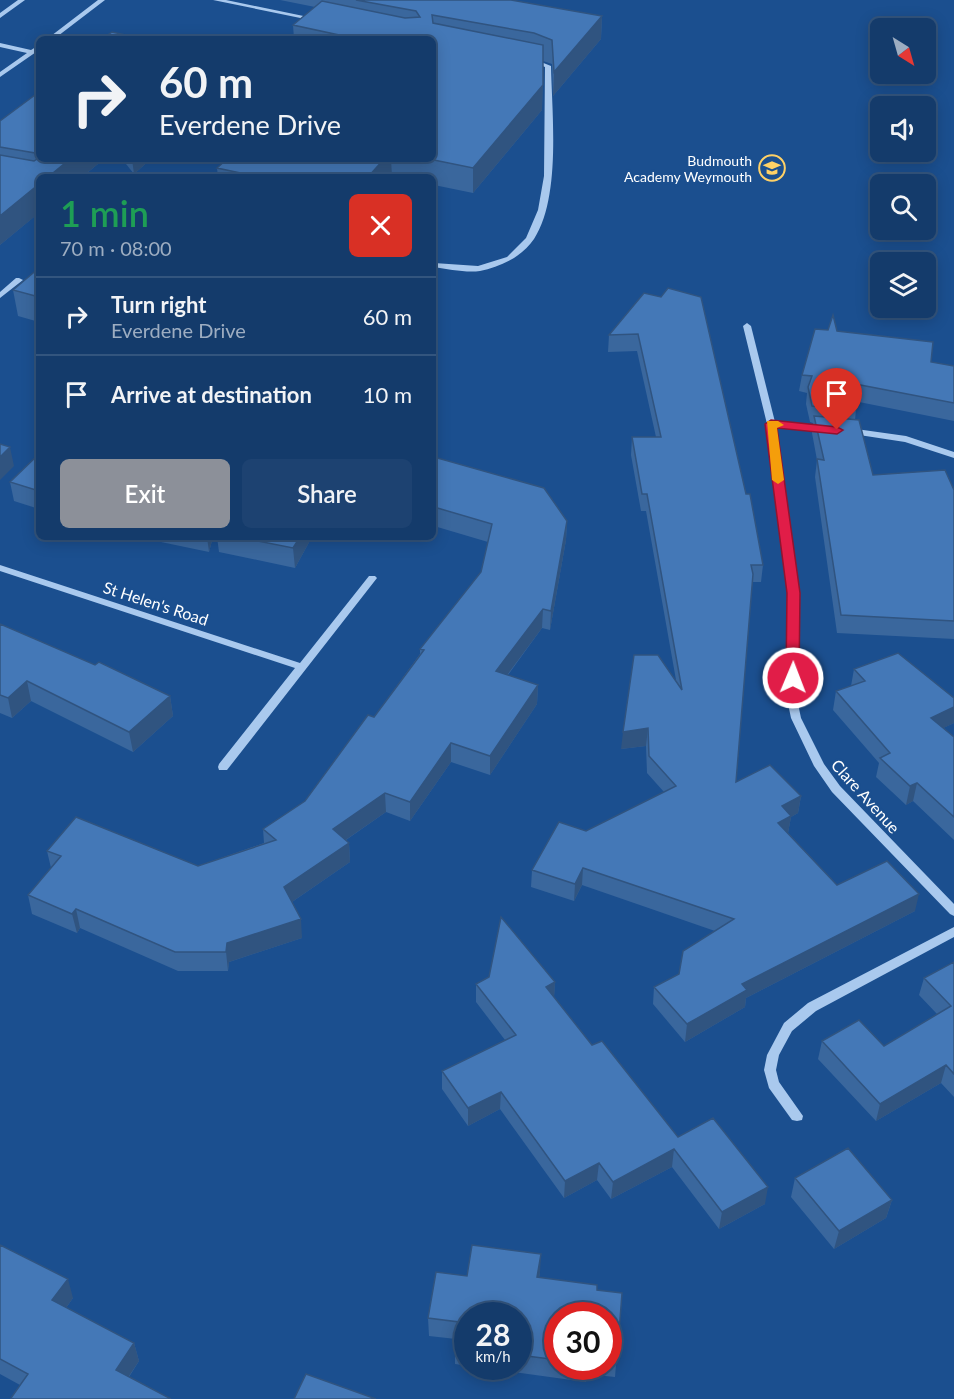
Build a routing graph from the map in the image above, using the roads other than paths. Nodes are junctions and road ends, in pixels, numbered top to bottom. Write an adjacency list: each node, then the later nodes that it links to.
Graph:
1 (22, 0): 4 (street)
2 (102, 0): 6 (street)
3 (216, 0): 5 (street)
4 (0, 16)
5 (327, 22)
6 (54, 36)
7 (0, 45): 8 (street)
8 (36, 49): 10 (street)
9 (522, 58): 11 (street)
10 (0, 75)
11 (436, 265)
12 (19, 280): 13 (street)
13 (0, 296)
14 (747, 326): 15 (street, Clare Avenue)
15 (771, 424): 16 (street); 21 (street, Clare Avenue)
16 (954, 455)
17 (0, 568): 19 (street, St Helen's Road)
18 (372, 578): 19 (street)
19 (302, 667): 20 (street)
20 (223, 767)
21 (954, 911)
22 (954, 932): 23 (street)
23 (797, 1116)

